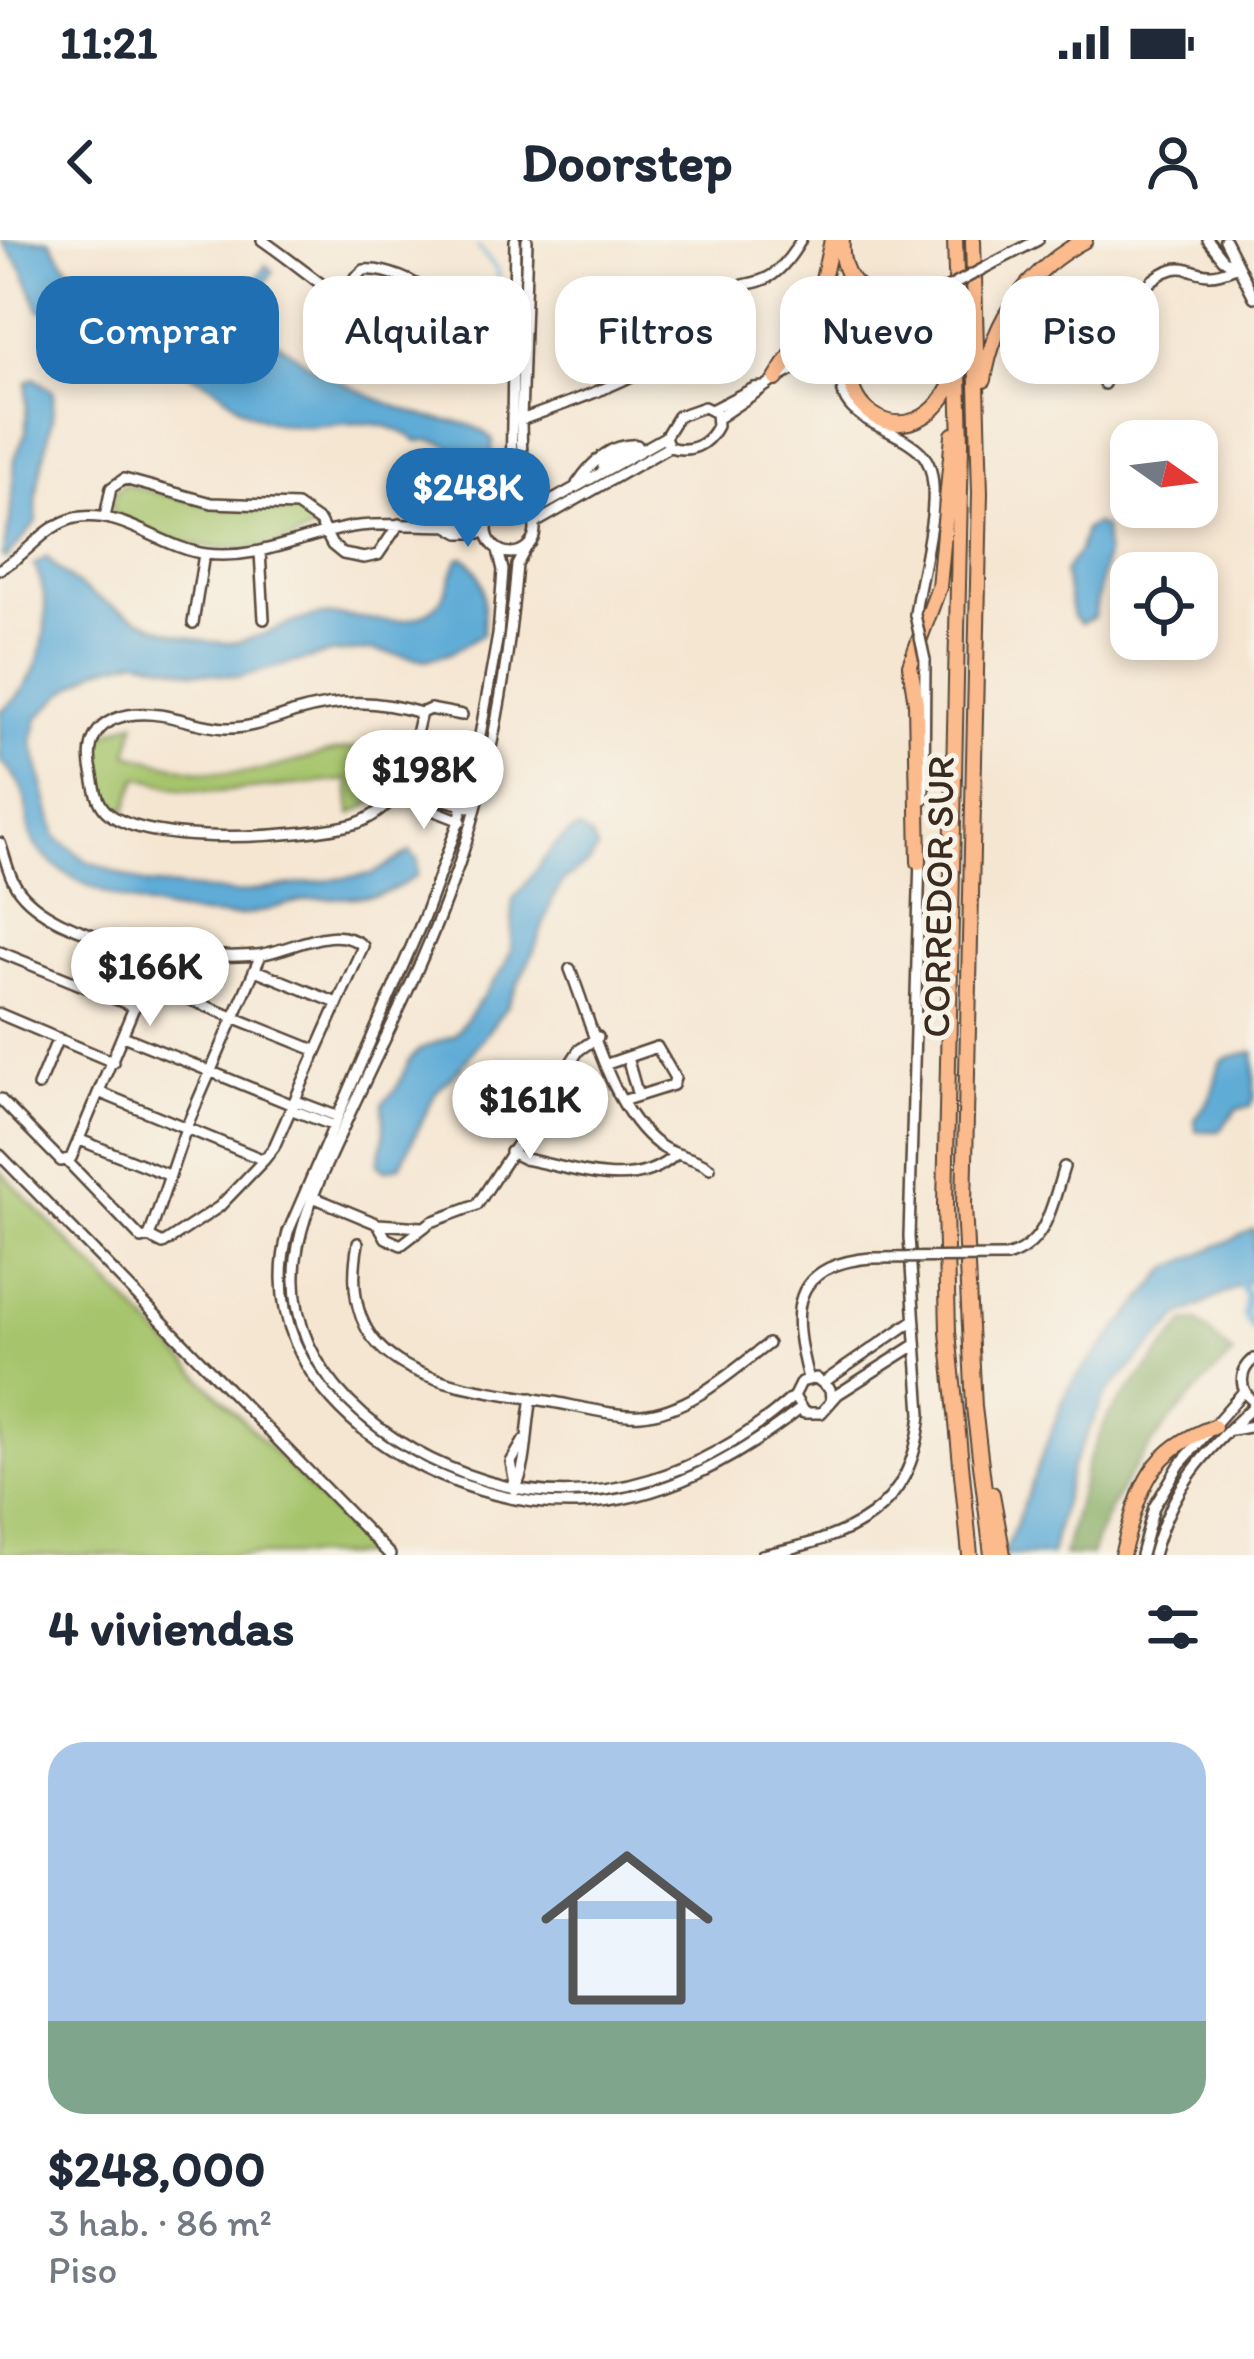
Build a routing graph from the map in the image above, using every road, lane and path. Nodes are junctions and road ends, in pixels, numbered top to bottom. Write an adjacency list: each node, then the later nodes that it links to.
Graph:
1 (263, 240): 14 (street)
2 (515, 240): 17 (street)
3 (527, 240): 18 (street)
4 (801, 240): 34 (street)
5 (832, 240): 25 (highway)
6 (842, 240): 19 (highway)
7 (973, 240): 35 (highway, CORREDOR SUR)
8 (1038, 240): 21 (street, bridge)
9 (1085, 240): 35 (highway)
10 (1208, 240): 13 (street)
11 (1225, 240): 13 (street)
12 (954, 244): 20 (highway, CORREDOR SUR)
13 (1236, 267): 22 (street); 23 (street)
14 (314, 276)
15 (360, 276): 16 (street)
16 (394, 276)
17 (516, 276)
18 (524, 276)
19 (849, 276)
20 (955, 276)
21 (971, 276)
22 (1159, 277)
23 (1254, 297)
24 (780, 377): 25 (street)
25 (769, 383): 33 (street)
26 (517, 384): 38 (street)
27 (519, 384): 34 (street)
28 (843, 384): 59 (street, bridge)
29 (850, 384): 30 (highway)
30 (950, 384)
31 (959, 384): 59 (highway)
32 (959, 384): 119 (highway, CORREDOR SUR)
33 (715, 414): 36 (street); 36 (street)
34 (521, 420): 39 (street)
35 (978, 433): 118 (highway, CORREDOR SUR)
36 (667, 442): 37 (street); 37 (street)
37 (596, 475): 39 (street); 39 (street)
38 (502, 506): 39 (street); 42 (street)
39 (529, 515): 44 (street)
40 (105, 517): 43 (street); 47 (street); 48 (street)
41 (399, 524): 42 (street); 43 (street); 43 (street)
42 (485, 526): 45 (street)
43 (325, 533): 46 (street)
44 (526, 548): 45 (street); 55 (street)
45 (497, 550): 54 (street)
46 (260, 552): 47 (street); 49 (street)
47 (204, 554): 50 (street)
48 (0, 569)
49 (264, 619)
50 (193, 623)
51 (421, 713): 52 (street); 53 (street); 53 (street)
52 (462, 715)
53 (399, 788): 54 (street); 56 (street)
54 (463, 806): 55 (street); 56 (street)
55 (476, 809): 57 (street)
56 (459, 820): 57 (street); 84 (street)
57 (472, 824): 96 (street)
58 (0, 843): 60 (street)
59 (920, 862): 101 (street)
60 (158, 950): 62 (street); 65 (street)
61 (0, 952): 67 (street)
62 (261, 955): 64 (street); 66 (street)
63 (570, 969): 71 (street)
64 (255, 970): 66 (street); 69 (street)
65 (146, 982): 67 (street); 69 (street)
66 (337, 1003): 73 (street)
67 (135, 1007): 70 (street)
68 (0, 1014): 72 (street)
69 (234, 1016): 73 (street); 77 (street)
70 (122, 1036): 75 (street); 77 (street)
71 (598, 1037): 76 (street); 87 (street)
72 (58, 1039): 75 (street); 78 (street)
73 (315, 1051): 83 (street)
74 (627, 1057): 76 (street); 80 (street); 80 (street)
75 (113, 1062): 79 (street)
76 (607, 1064): 82 (street)
77 (211, 1072): 83 (street); 85 (street)
78 (38, 1086)
79 (101, 1093): 85 (street); 86 (street)
80 (638, 1096): 82 (street)
81 (0, 1099): 91 (street)
82 (622, 1101): 88 (street)
83 (293, 1105): 84 (street); 90 (street)
84 (334, 1120): 95 (street)
85 (186, 1128): 90 (street); 94 (street)
86 (80, 1140): 91 (street); 94 (street)
87 (510, 1152): 88 (street); 98 (street)
88 (675, 1155): 93 (street)
89 (0, 1156): 120 (street)
90 (264, 1160): 99 (street)
91 (67, 1161): 99 (street)
92 (1064, 1167): 107 (street, bridge)
93 (710, 1168)
94 (168, 1175): 99 (street)
95 (302, 1194): 96 (street); 117 (street)
96 (314, 1197): 97 (street); 117 (street)
97 (378, 1224): 98 (street); 98 (street)
98 (423, 1227)
99 (149, 1238)
100 (358, 1243): 111 (street)
101 (914, 1320): 102 (street); 104 (street)
102 (886, 1339): 105 (street); 108 (street)
103 (768, 1344): 111 (street)
104 (915, 1345): 105 (street); 121 (street)
105 (896, 1357): 112 (street)
106 (1254, 1359): 109 (street)
107 (808, 1378): 108 (street); 110 (street)
108 (824, 1382): 112 (street)
109 (1244, 1391): 113 (street); 116 (street)
110 (794, 1396): 114 (street); 117 (street)
111 (532, 1398): 117 (street)
112 (831, 1399): 114 (street)
113 (1254, 1404): 116 (street)
114 (800, 1410): 117 (street)
115 (1254, 1426): 116 (street)
116 (1220, 1429): 124 (highway); 125 (street); 126 (street)
117 (515, 1494)
118 (995, 1536): 122 (highway, CORREDOR SUR); 123 (highway)
119 (969, 1548)
120 (390, 1555)
121 (762, 1555)
122 (992, 1555)
123 (1004, 1555)
124 (1122, 1555)
125 (1141, 1555)
126 (1153, 1555)

